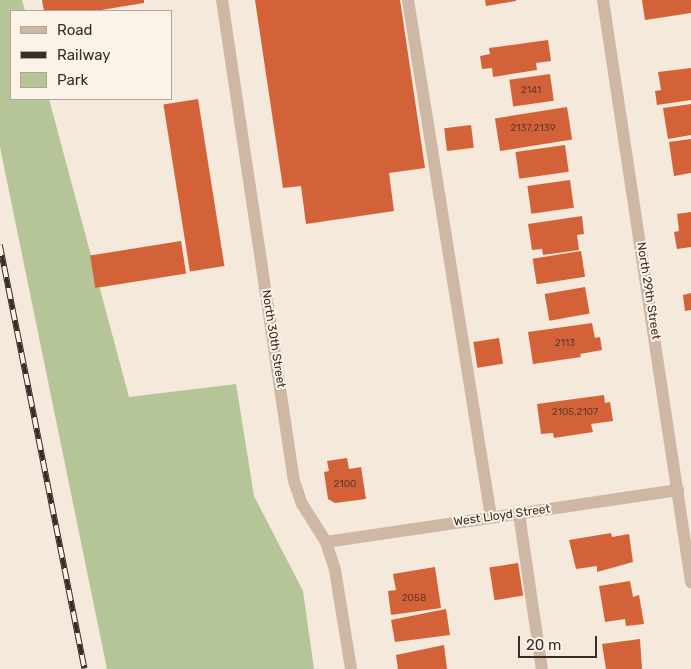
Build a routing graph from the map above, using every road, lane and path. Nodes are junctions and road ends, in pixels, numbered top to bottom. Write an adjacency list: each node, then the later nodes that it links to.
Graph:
1 (222, 0): 7 (street, North 30th Street)
2 (408, 0): 6 (street)
3 (604, 0): 4 (street, North 29th Street)
4 (678, 490): 5 (street, West Lloyd Street); 8 (street, North 29th Street)
5 (519, 514): 6 (street, West Lloyd Street); 10 (street)
6 (491, 518): 7 (street, West Lloyd Street)
7 (326, 542): 9 (street, North 30th Street)
8 (691, 582)
9 (351, 669)
10 (542, 669)

